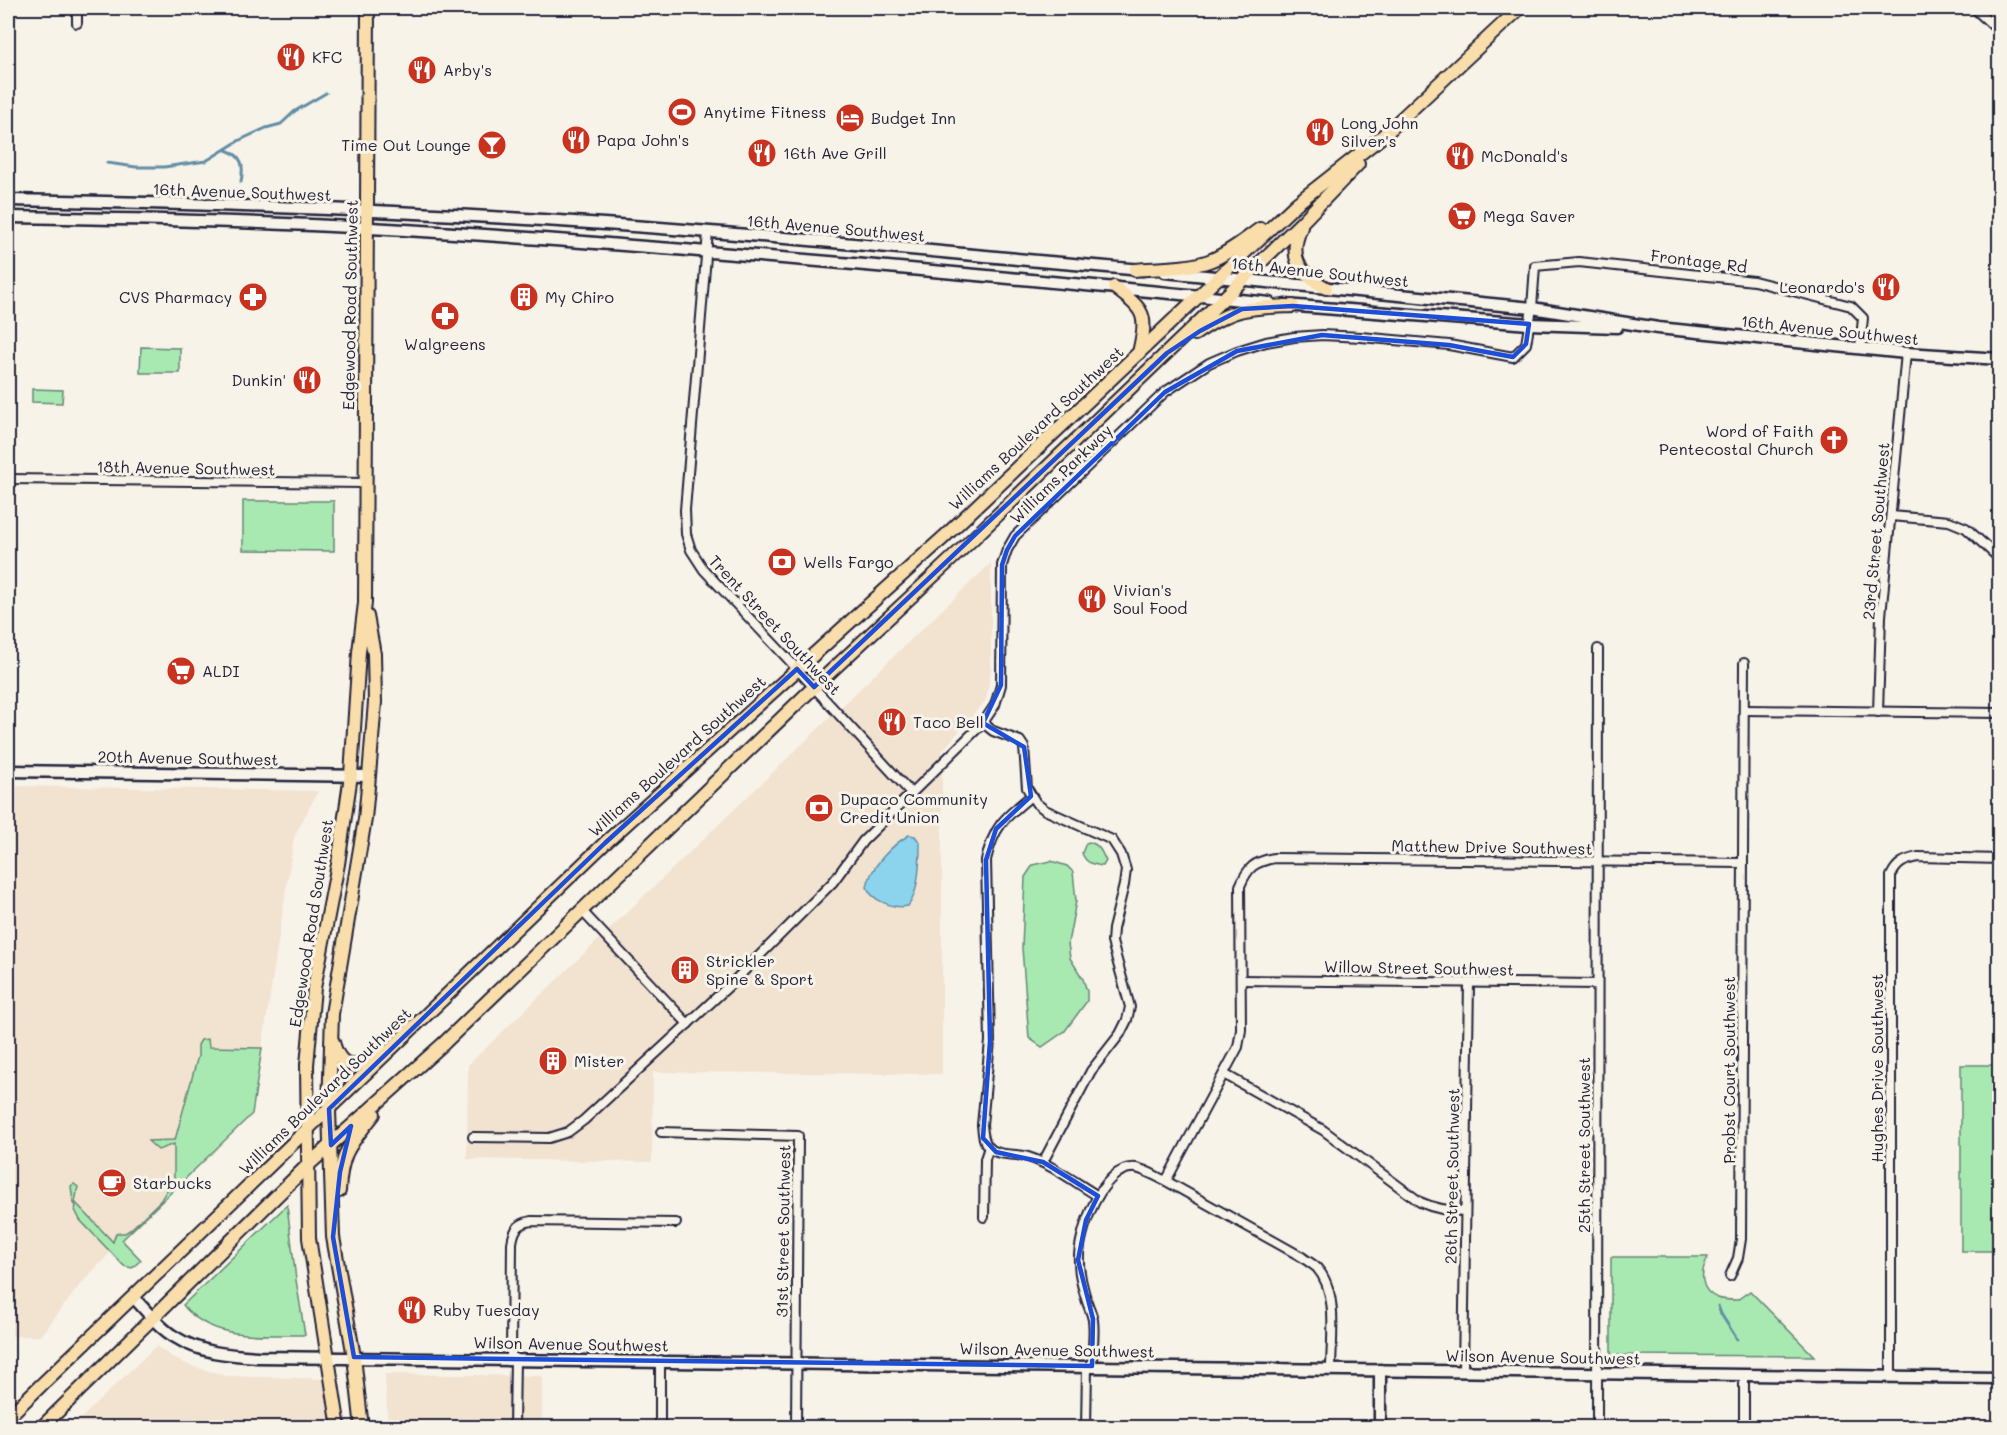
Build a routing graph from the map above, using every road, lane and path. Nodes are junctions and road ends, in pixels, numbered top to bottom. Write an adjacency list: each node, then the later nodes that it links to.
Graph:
1 (77, 8): 5 (street)
2 (368, 8): 10 (main road, Edgewood Road Southwest)
3 (1520, 8): 7 (main road, Williams Boulevard Southwest)
4 (1974, 8): 6 (street)
5 (77, 23)
6 (2000, 32)
7 (1384, 135): 9 (main road, Williams Boulevard Southwest); 12 (main road, Williams Boulevard Southwest)
8 (8, 200): 10 (main road, 16th Avenue Southwest)
9 (1296, 204): 16 (main road); 17 (main road, Williams Boulevard Southwest)
10 (367, 212): 13 (main road, Edgewood Road Southwest); 14 (main road, 16th Avenue Southwest)
11 (8, 217): 13 (main road, 16th Avenue Southwest)
12 (1303, 221): 18 (main road, Williams Boulevard Southwest); 20 (main road)
13 (367, 228): 15 (main road, 16th Avenue Southwest); 33 (main road, Edgewood Road Southwest)
14 (708, 232): 15 (street, Trent Street Southwest); 16 (main road, 16th Avenue Southwest)
15 (707, 251): 19 (main road, 16th Avenue Southwest); 39 (street, Trent Street Southwest)
16 (1135, 270): 17 (main road, 16th Avenue Southwest)
17 (1219, 277): 18 (main road, 16th Avenue Southwest); 21 (main road, Williams Boulevard Southwest)
18 (1243, 280): 20 (main road, 16th Avenue Southwest); 22 (main road, Williams Boulevard Southwest)
19 (1114, 287): 21 (main road, 16th Avenue Southwest); 30 (main road)
20 (1326, 288): 24 (main road, 16th Avenue Southwest)
21 (1200, 295): 22 (main road, 16th Avenue Southwest); 30 (main road, Williams Boulevard Southwest)
22 (1224, 298): 23 (main road, 16th Avenue Southwest); 28 (main road, Williams Boulevard Southwest)
23 (1293, 306): 25 (main road, 16th Avenue Southwest); 28 (main road)
24 (1532, 308): 25 (street, Williams Parkway); 26 (main road, 16th Avenue Southwest); 27 (street, Frontage Rd)
25 (1529, 324): 26 (main road, 16th Avenue Southwest); 44 (street, Williams Parkway)
26 (1658, 328): 27 (main road, 16th Avenue Southwest)
27 (1860, 348): 29 (main road, 16th Avenue Southwest)
28 (1167, 353): 40 (main road, Williams Boulevard Southwest)
29 (1906, 353): 31 (main road, 16th Avenue Southwest); 34 (street, 23rd Street Southwest)
30 (1139, 354): 39 (main road, Williams Boulevard Southwest)
31 (2000, 359)
32 (8, 479): 33 (street, 18th Avenue Southwest)
33 (365, 483): 36 (main road, Edgewood Road Southwest)
34 (1891, 516): 35 (street); 42 (street, 23rd Street Southwest)
35 (2000, 559)
36 (365, 603): 46 (main road, Edgewood Road Southwest); 47 (main road, Edgewood Road Southwest)
37 (1598, 649): 51 (street, 25th Street Southwest)
38 (1744, 663): 41 (street, Probst Court Southwest)
39 (798, 669): 40 (street, Trent Street Southwest); 59 (main road, Williams Boulevard Southwest)
40 (814, 687): 48 (street, Trent Street Southwest); 53 (main road, Williams Boulevard Southwest)
41 (1744, 710): 42 (street); 52 (street, Probst Court Southwest)
42 (1878, 712): 43 (street)
43 (2000, 713)
44 (983, 723): 48 (street, Williams Parkway); 49 (street)
45 (8, 771): 46 (main road, 20th Avenue Southwest)
46 (351, 775): 47 (main road, 20th Avenue Southwest); 63 (main road, Edgewood Road Southwest)
47 (369, 776): 58 (main road, Edgewood Road Southwest)
48 (911, 793): 57 (street, Williams Parkway)
49 (1031, 796): 67 (street); 68 (street)
50 (2000, 859): 90 (street, Hughes Drive Southwest)
51 (1597, 862): 52 (street, Matthew Drive Southwest); 54 (street, Matthew Drive Southwest); 56 (street, 25th Street Southwest)
52 (1743, 863): 76 (street, Probst Court Southwest)
53 (582, 911): 57 (street); 61 (main road, Williams Boulevard Southwest)
54 (1241, 980): 55 (street, Willow Street Southwest); 60 (street)
55 (1469, 982): 56 (street, Willow Street Southwest); 72 (street, 26th Street Southwest)
56 (1597, 984): 88 (street, 25th Street Southwest)
57 (688, 1024): 65 (street, Williams Parkway)
58 (331, 1036): 59 (main road); 62 (main road, Edgewood Road Southwest)
59 (395, 1046): 62 (main road, Williams Boulevard Southwest)
60 (1224, 1074): 70 (street); 72 (street)
61 (393, 1089): 66 (main road, Williams Boulevard Southwest); 75 (main road)
62 (329, 1109): 63 (main road, Williams Boulevard Southwest); 66 (main road, Edgewood Road Southwest)
63 (307, 1131): 69 (main road, Edgewood Road Southwest); 77 (main road, Williams Boulevard Southwest)
64 (661, 1132): 83 (street, 31st Street Southwest)
65 (473, 1137)
66 (331, 1145): 69 (main road, Williams Boulevard Southwest); 75 (main road, Edgewood Road Southwest)
67 (988, 1147): 68 (street); 73 (street)
68 (1043, 1162): 71 (street)
69 (307, 1166): 78 (main road, Williams Boulevard Southwest); 79 (main road, Edgewood Road Southwest)
70 (1166, 1181): 71 (street); 85 (street)
71 (1098, 1196): 84 (street)
72 (1465, 1211): 87 (street, 26th Street Southwest)
73 (984, 1217)
74 (676, 1223): 81 (street)
75 (333, 1237): 80 (main road, Edgewood Road Southwest)
76 (1730, 1276)
77 (134, 1298): 78 (main road, Wilson Avenue Southwest); 92 (main road, Williams Boulevard Southwest)
78 (153, 1317): 79 (main road, Wilson Avenue Southwest); 93 (main road, Williams Boulevard Southwest)
79 (329, 1357): 80 (main road, Wilson Avenue Southwest); 94 (main road, Edgewood Road Southwest)
80 (354, 1357): 81 (main road, Wilson Avenue Southwest); 95 (main road, Edgewood Road Southwest)
81 (513, 1358): 82 (main road, Wilson Avenue Southwest); 96 (street)
82 (660, 1360): 83 (main road, Wilson Avenue Southwest); 97 (street)
83 (795, 1362): 84 (main road, Wilson Avenue Southwest); 98 (street, 31st Street Southwest)
84 (1089, 1366): 85 (main road, Wilson Avenue Southwest); 99 (street)
85 (1331, 1369): 86 (main road, Wilson Avenue Southwest)
86 (1380, 1370): 87 (main road, Wilson Avenue Southwest); 100 (main road)
87 (1463, 1371): 88 (main road, Wilson Avenue Southwest)
88 (1597, 1372): 89 (main road, Wilson Avenue Southwest); 101 (street, 25th Street Southwest)
89 (1744, 1374): 90 (main road, Wilson Avenue Southwest); 102 (street)
90 (1891, 1376): 91 (main road, Wilson Avenue Southwest)
91 (2000, 1378)
92 (8, 1417)
93 (41, 1428)
94 (339, 1428)
95 (362, 1428)
96 (514, 1428)
97 (660, 1428)
98 (795, 1428)
99 (1086, 1428)
100 (1380, 1428)
101 (1598, 1428)
102 (1744, 1428)

